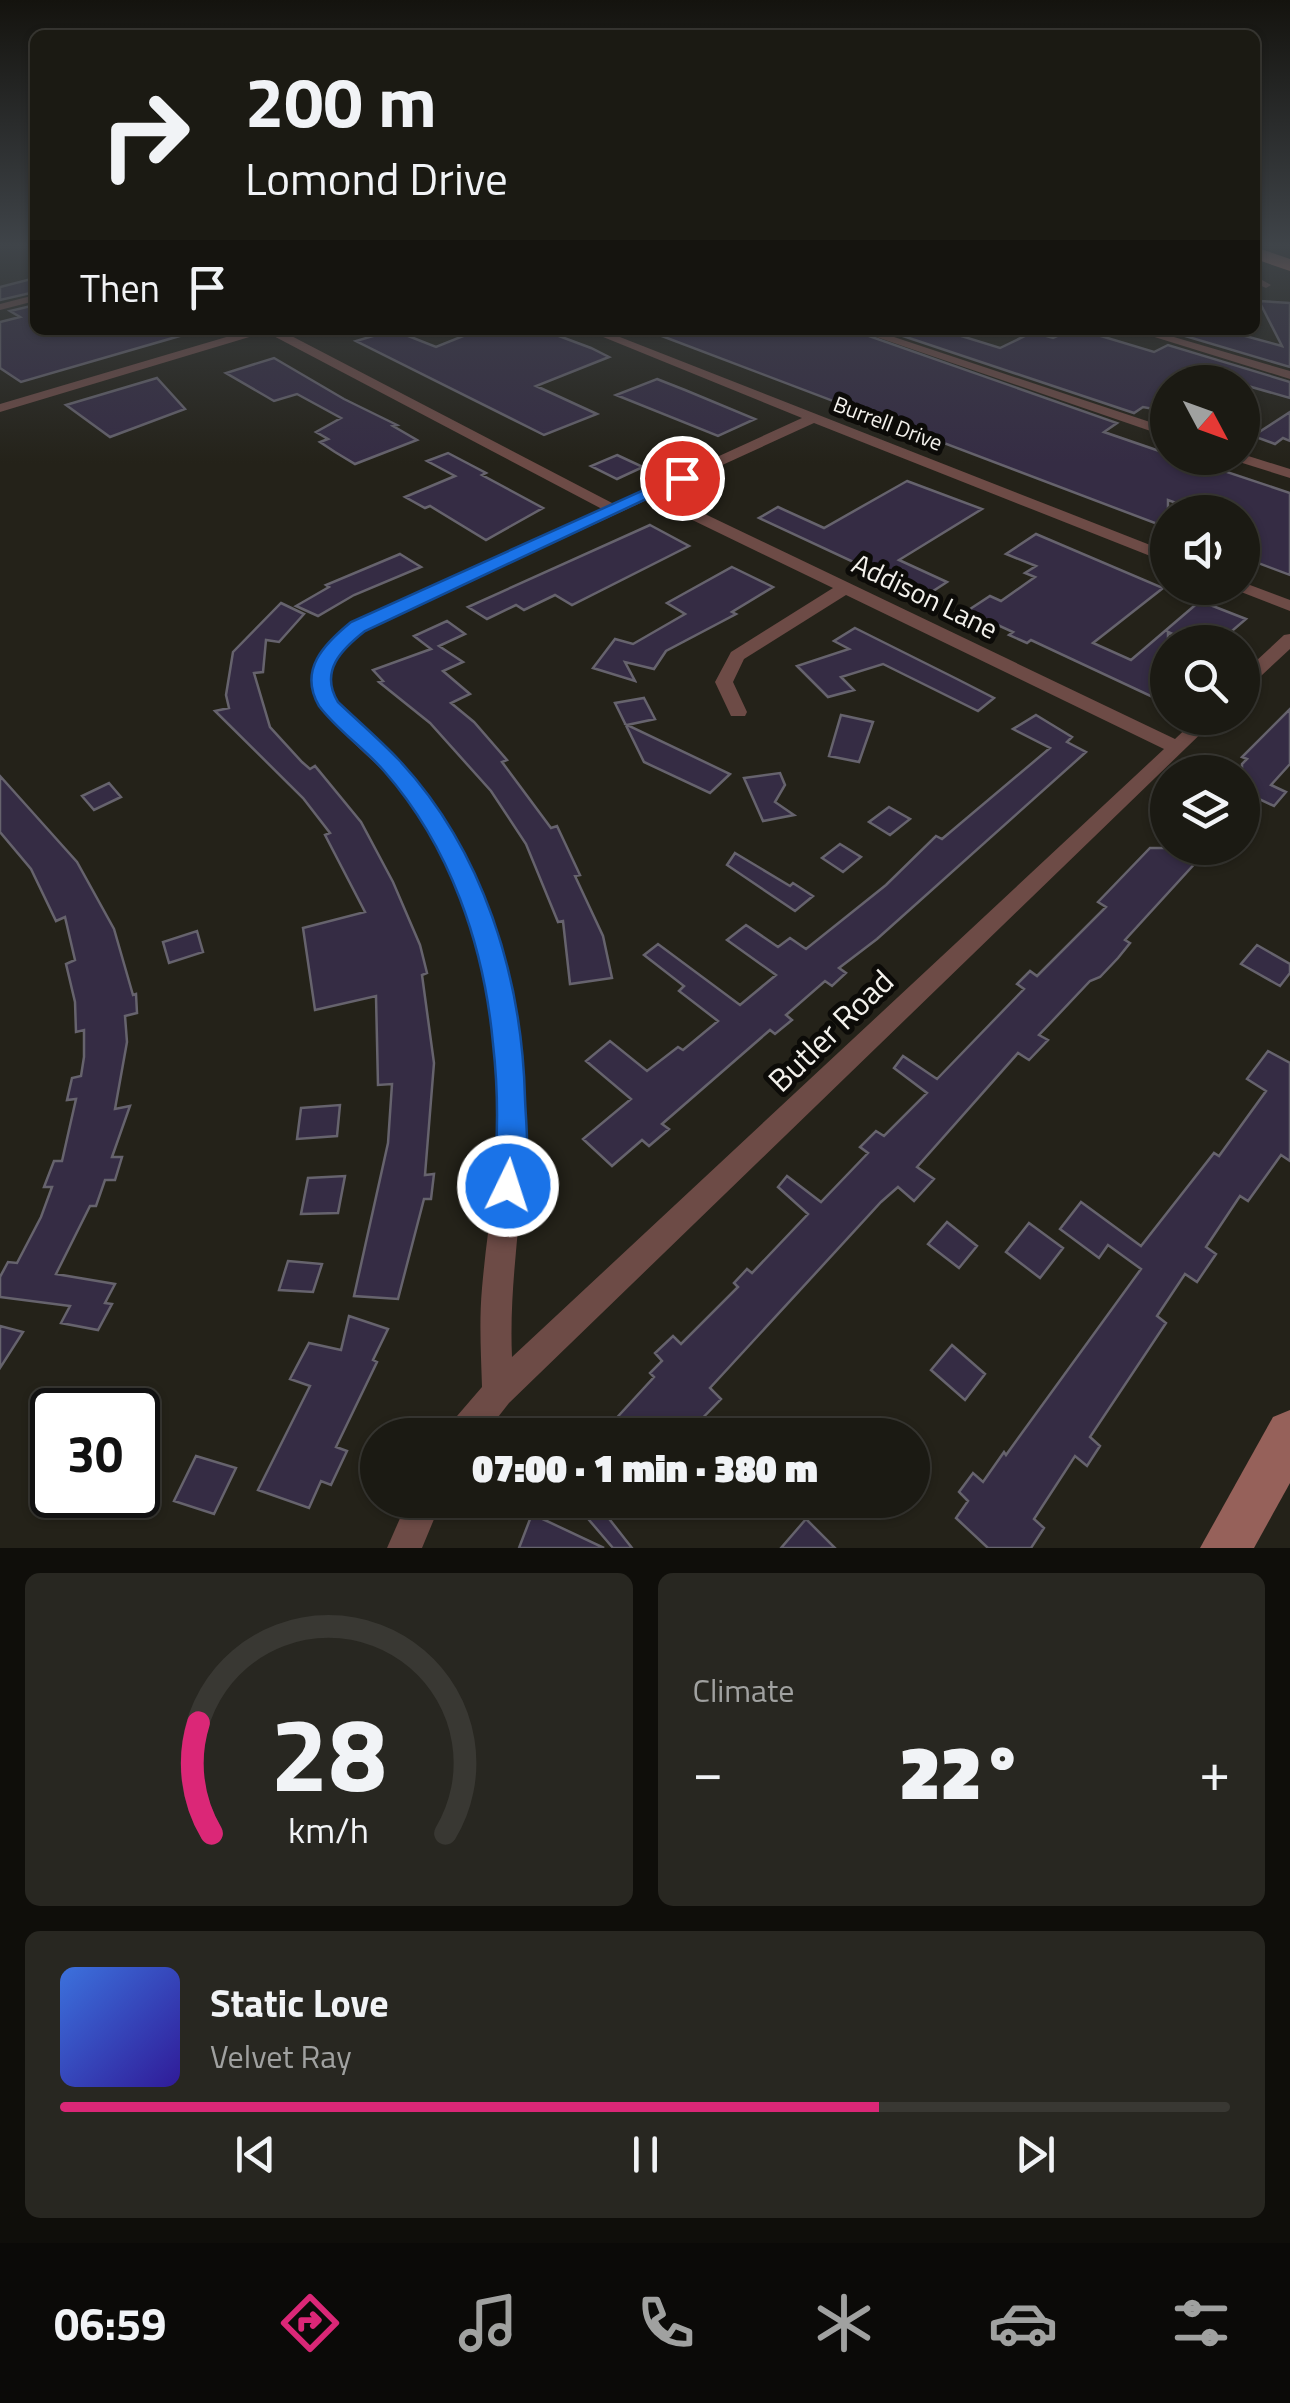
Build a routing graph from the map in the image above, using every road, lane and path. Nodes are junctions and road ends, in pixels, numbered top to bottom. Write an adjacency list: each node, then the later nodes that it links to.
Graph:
1 (245, 335): 7 (street)
2 (280, 335): 13 (street)
3 (605, 335): 8 (street, Burrell Drive)
4 (877, 335): 9 (street)
5 (1155, 335): 6 (street)
6 (1290, 375)
7 (0, 408)
8 (813, 418): 12 (street); 14 (street, Burrell Drive)
9 (1150, 427)
10 (1260, 464): 11 (street)
11 (1290, 474)
12 (650, 494): 13 (street); 15 (street, Addison Lane)
13 (613, 509): 23 (street)
14 (1150, 551)
15 (845, 588): 20 (street); 22 (street, Addison Lane)
16 (1260, 595): 17 (street)
17 (1290, 606)
18 (1290, 639): 19 (street)
19 (1260, 667)
20 (738, 712)
21 (1189, 735): 22 (street, Butler Road)
22 (1176, 747): 23 (street, Butler Road)
23 (498, 1392): 24 (street, Butler Road)
24 (477, 1418)
25 (1290, 1434): 28 (main road)
26 (417, 1518): 27 (street)
27 (404, 1548)
28 (1226, 1548)

